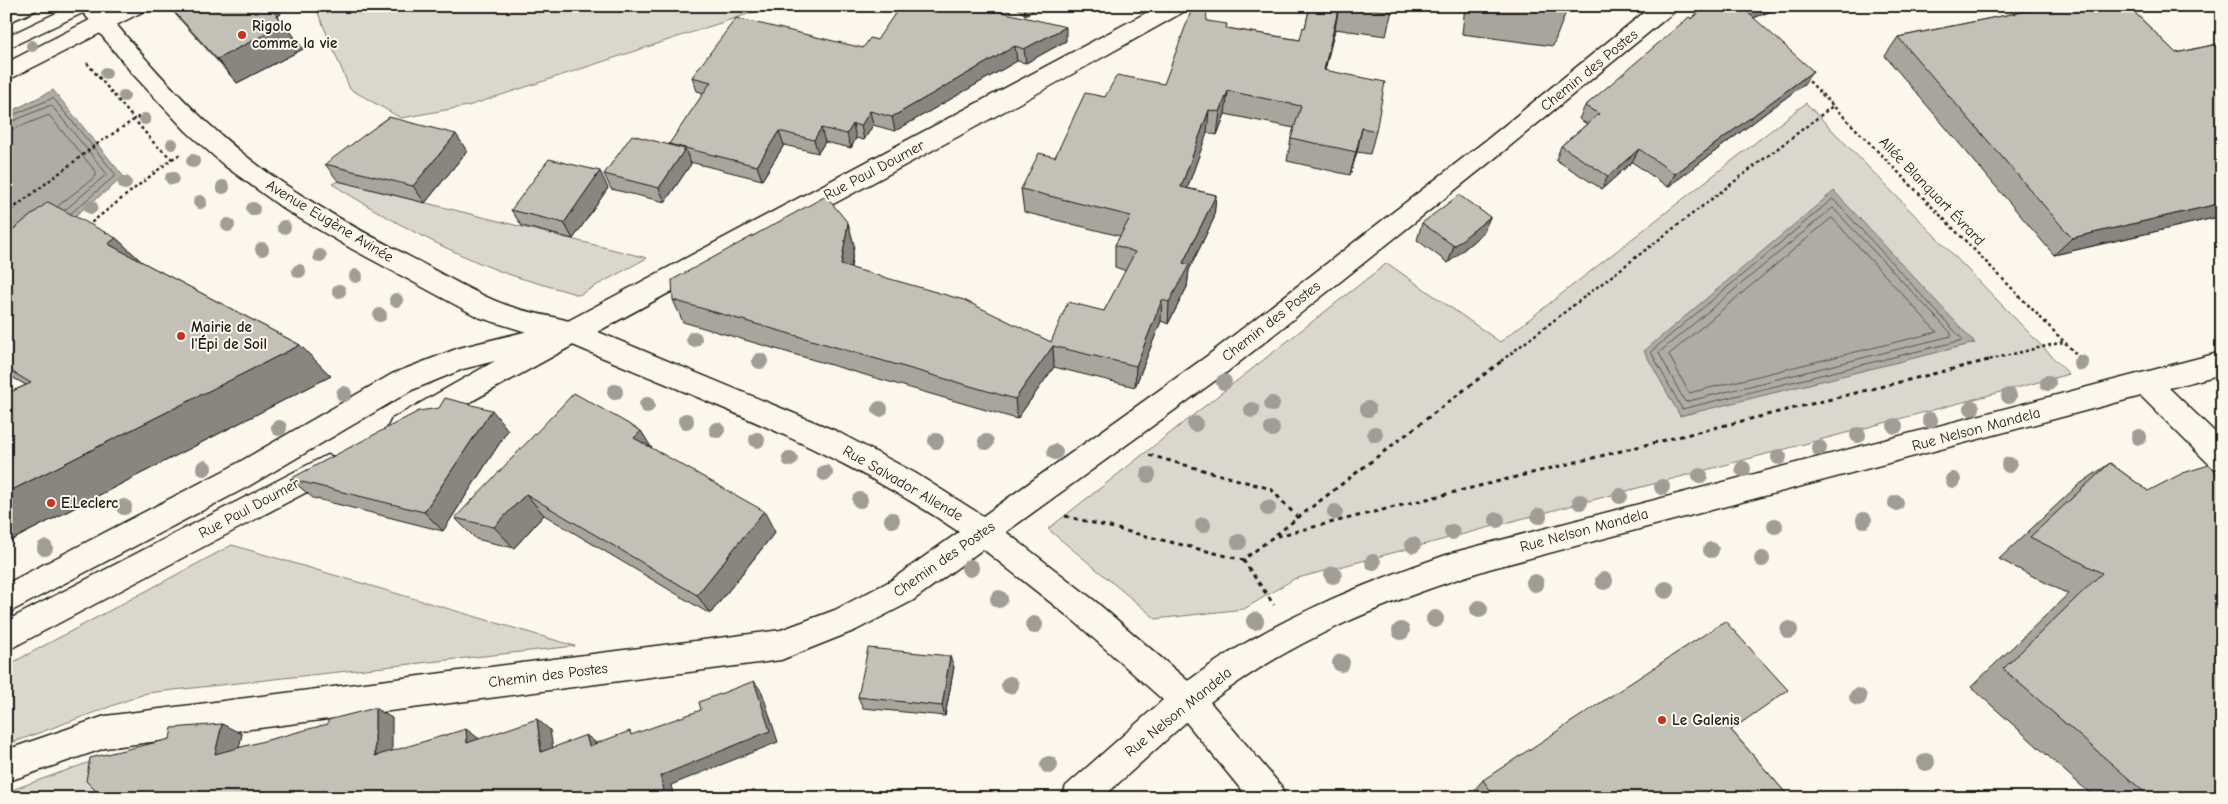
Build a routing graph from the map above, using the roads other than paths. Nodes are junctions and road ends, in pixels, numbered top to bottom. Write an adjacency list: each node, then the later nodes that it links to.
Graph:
1 (27, 6): 7 (street)
2 (84, 6): 8 (lane)
3 (136, 6): 6 (street)
4 (1177, 6): 10 (street, Rue Paul Doumer)
5 (1667, 6): 16 (street, Chemin des Postes)
6 (96, 15): 9 (street); 10 (street, Avenue Eugène Avinée)
7 (6, 16)
8 (6, 44)
9 (6, 73)
10 (570, 332): 13 (street, Rue Paul Doumer); 16 (street, Rue Salvador Allende); 17 (street, Rue Paul Doumer)
11 (2222, 363): 12 (street, Rue Nelson Mandela)
12 (2147, 384): 15 (street); 19 (street, Rue Nelson Mandela)
13 (378, 439)
14 (352, 453): 18 (street, Rue Paul Doumer)
15 (2222, 458)
16 (985, 532): 19 (street, Rue Salvador Allende); 20 (street, Chemin des Postes)
17 (6, 600)
18 (6, 637)
19 (1187, 701): 21 (street, Rue Nelson Mandela); 22 (street, Rue Salvador Allende)
20 (6, 766)
21 (1078, 798)
22 (1269, 798)

